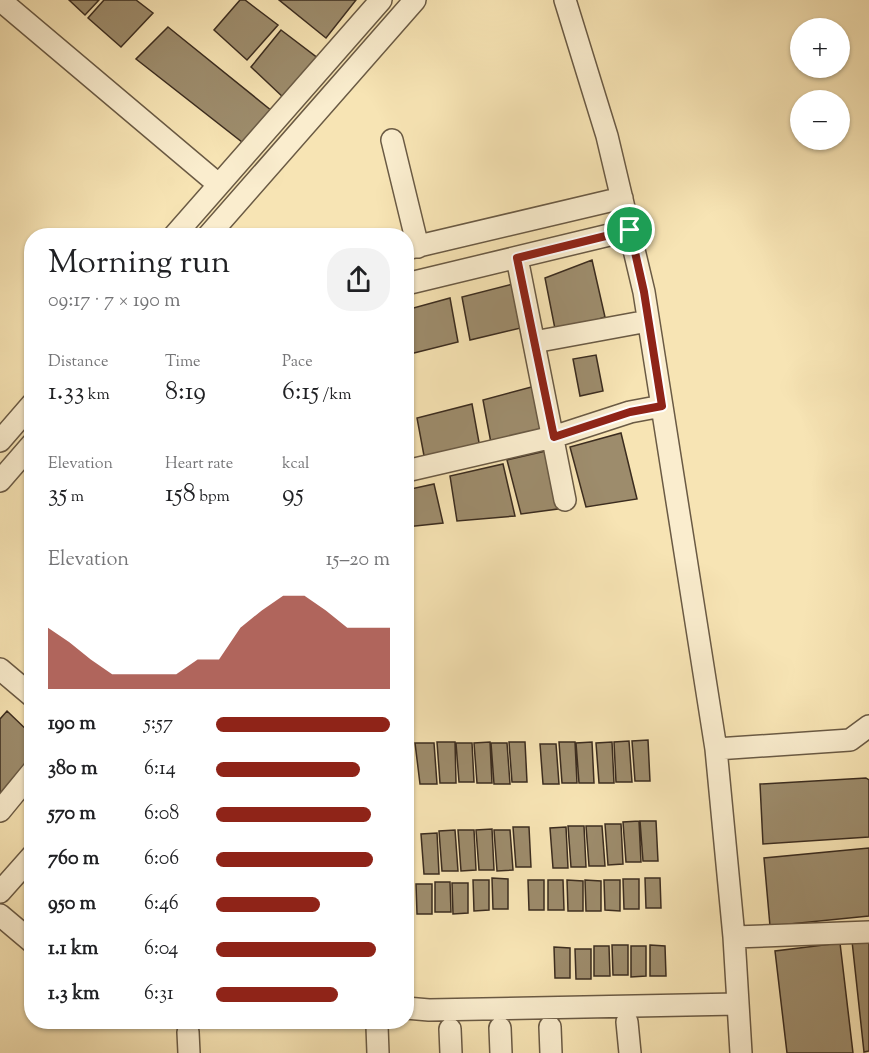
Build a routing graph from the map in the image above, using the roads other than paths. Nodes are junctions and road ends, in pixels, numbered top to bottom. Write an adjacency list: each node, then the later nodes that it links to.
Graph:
1 (0, 0): 6 (street)
2 (381, 0): 6 (street)
3 (415, 0): 9 (street)
4 (565, 0): 7 (street)
5 (392, 140): 10 (street)
6 (218, 184): 8 (street)
7 (622, 198): 11 (street); 12 (street)
8 (181, 228)
9 (215, 228)
10 (408, 228)
11 (630, 230): 13 (street); 15 (street)
12 (414, 248)
13 (517, 258): 14 (street); 16 (street)
14 (414, 282)
15 (648, 321): 16 (street); 17 (street)
16 (534, 342): 19 (street)
17 (662, 406): 19 (street); 28 (street)
18 (24, 413): 20 (street)
19 (554, 437): 22 (street); 24 (street)
20 (0, 441)
21 (24, 453): 23 (street)
22 (414, 469)
23 (0, 481)
24 (566, 500)
25 (0, 669): 26 (street)
26 (24, 689)
27 (869, 726): 28 (street)
28 (716, 749): 36 (street)
29 (24, 782): 30 (street)
30 (0, 812)
31 (24, 866): 32 (street)
32 (0, 892)
33 (0, 915): 35 (street)
34 (869, 932): 36 (street)
35 (24, 935)
36 (734, 937): 37 (street)
37 (737, 1004): 38 (street); 49 (street)
38 (414, 1009)
39 (627, 1022): 48 (street)
40 (550, 1027): 47 (street)
41 (500, 1028): 46 (street)
42 (377, 1029): 44 (street)
43 (450, 1029): 45 (street)
44 (378, 1053)
45 (451, 1053)
46 (501, 1053)
47 (551, 1053)
48 (630, 1053)
49 (741, 1053)

